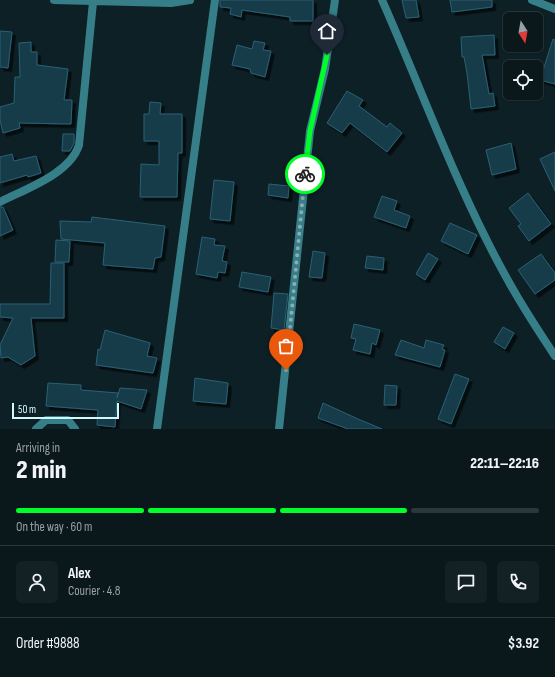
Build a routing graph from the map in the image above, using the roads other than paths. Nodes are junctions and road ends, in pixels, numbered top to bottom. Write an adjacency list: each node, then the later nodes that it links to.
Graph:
1 (54, 0): 2 (street)
2 (68, 0): 8 (street)
3 (190, 0): 8 (street)
4 (215, 0): 14 (street)
5 (335, 0): 15 (street)
6 (382, 0): 11 (street)
7 (532, 0): 9 (street)
8 (93, 2): 10 (street)
9 (555, 9)
10 (0, 202)
11 (555, 356)
12 (36, 429): 13 (street)
13 (75, 429)
14 (157, 429)
15 (279, 429)

